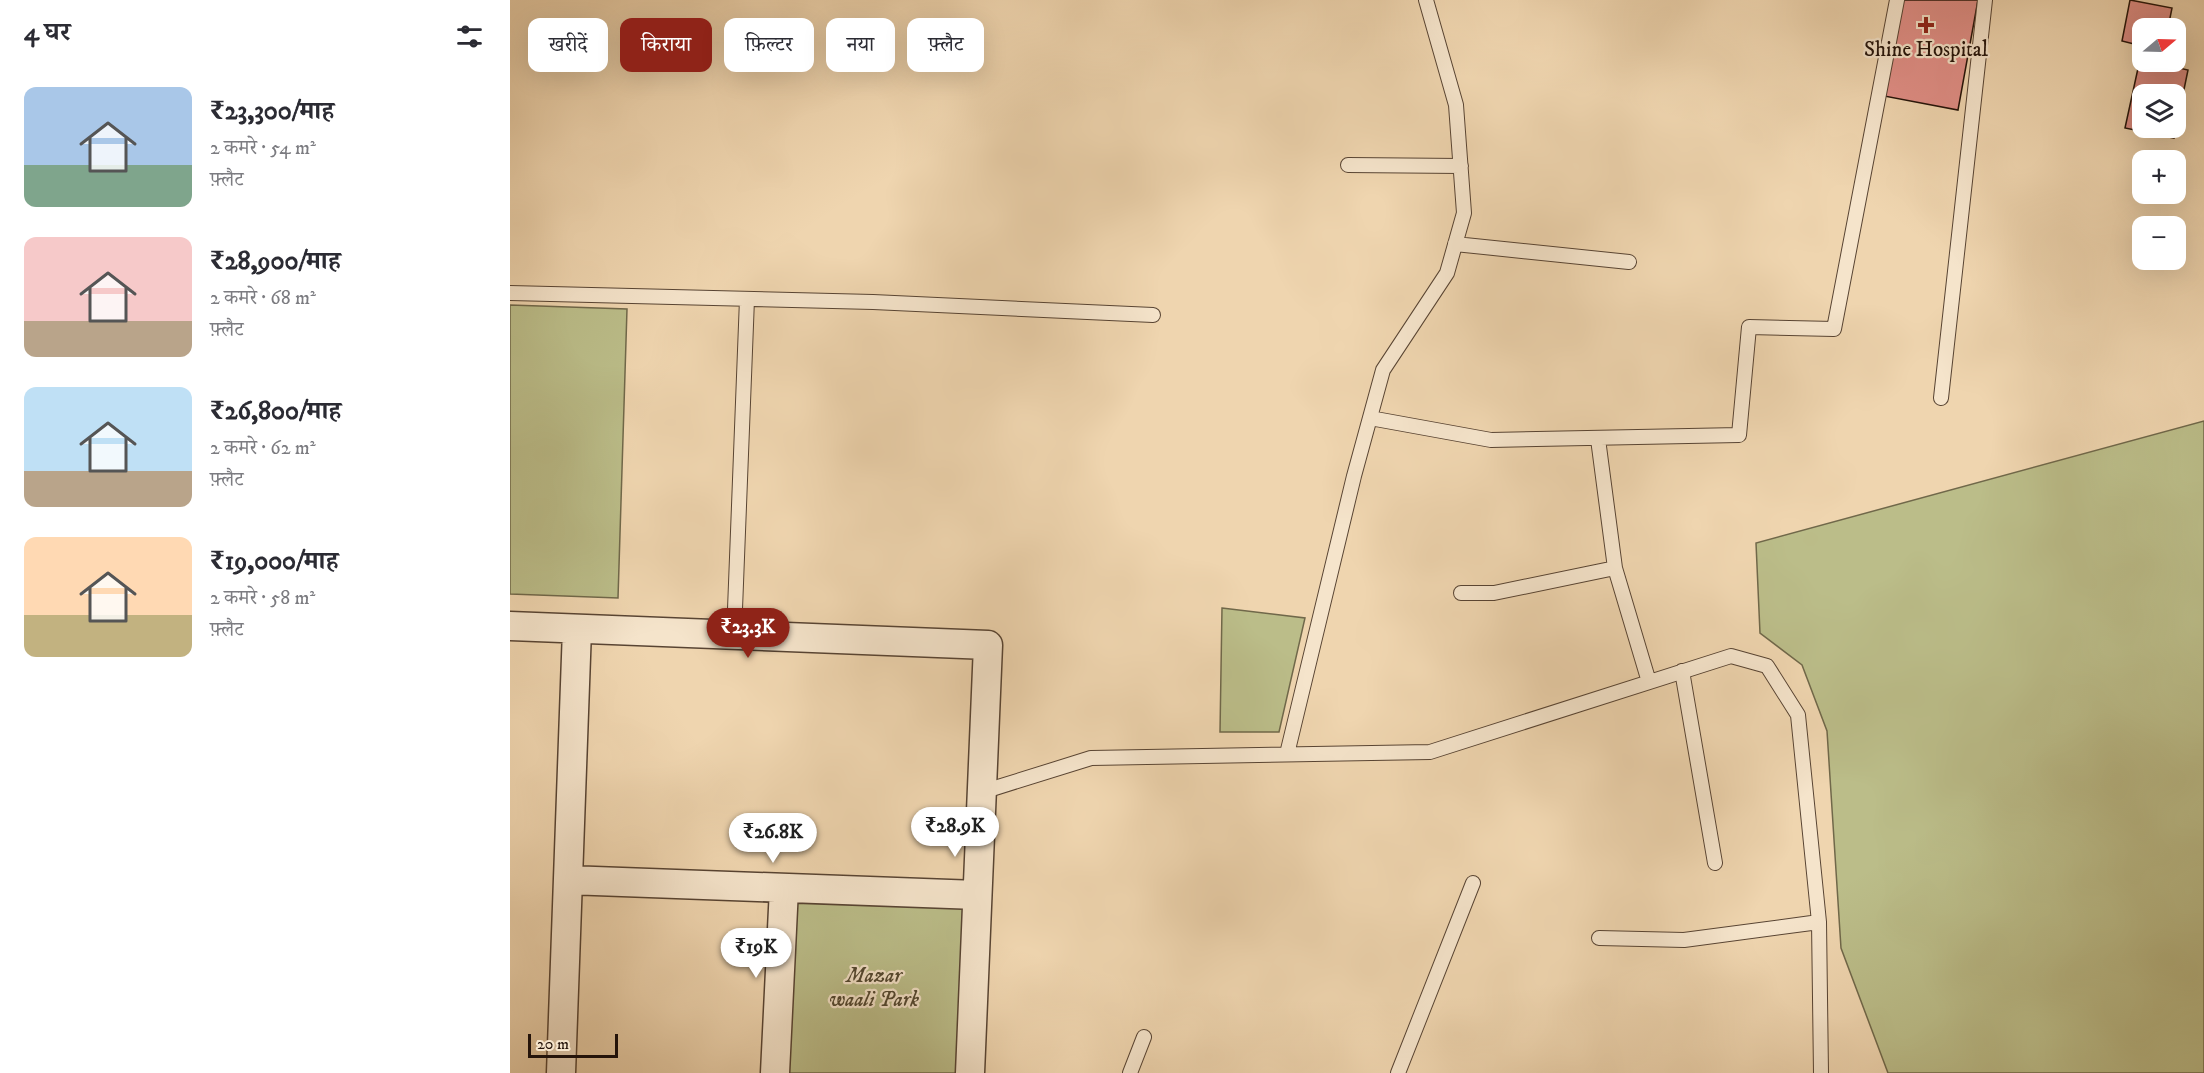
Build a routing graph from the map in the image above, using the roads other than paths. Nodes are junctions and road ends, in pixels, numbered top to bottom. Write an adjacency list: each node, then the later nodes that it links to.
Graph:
1 (1425, 0): 5 (lane)
2 (1898, 0): 13 (lane)
3 (1985, 0): 11 (lane)
4 (1348, 165): 5 (lane)
5 (1461, 166): 6 (lane)
6 (1455, 244): 7 (lane); 12 (lane)
7 (1629, 262)
8 (510, 293): 9 (lane)
9 (747, 299): 10 (lane); 18 (lane)
10 (1153, 315)
11 (1941, 398)
12 (1370, 418): 13 (lane); 21 (lane)
13 (1598, 439): 14 (lane)
14 (1615, 568): 15 (lane); 20 (lane)
15 (1461, 593)
16 (510, 626): 17 (street)
17 (577, 629): 18 (street); 24 (street)
18 (734, 635): 22 (street)
19 (1682, 671): 20 (lane); 23 (lane); 28 (lane)
20 (1649, 682): 21 (lane)
21 (1287, 754): 22 (lane)
22 (981, 792): 27 (street)
23 (1715, 863)
24 (568, 880): 26 (street); 31 (street)
25 (1473, 883): 35 (lane)
26 (784, 888): 27 (street); 32 (street)
27 (977, 895): 33 (street)
28 (1819, 922): 29 (lane); 36 (lane)
29 (1599, 938)
30 (1144, 1037): 34 (lane)
31 (561, 1073)
32 (775, 1073)
33 (970, 1073)
34 (1130, 1073)
35 (1398, 1073)
36 (1821, 1073)

